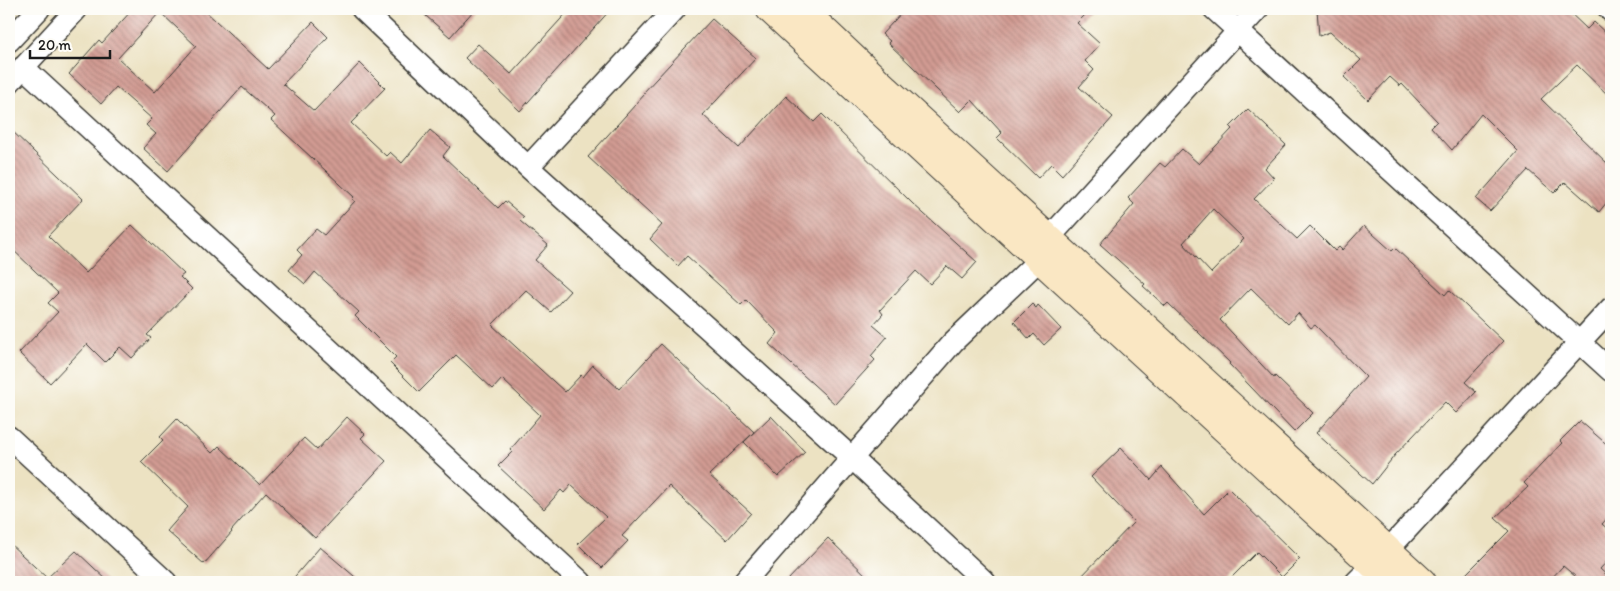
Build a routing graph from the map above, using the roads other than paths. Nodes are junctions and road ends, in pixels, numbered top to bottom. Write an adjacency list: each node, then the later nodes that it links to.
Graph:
1 (39, 9): 10 (street)
2 (77, 9): 11 (street)
3 (362, 9): 13 (street)
4 (675, 9): 13 (street)
5 (770, 9): 14 (street)
6 (800, 9): 14 (street)
7 (1214, 9): 9 (street)
8 (1258, 9): 9 (street)
9 (1237, 30): 14 (street); 16 (street)
10 (9, 41)
11 (23, 67): 12 (street); 22 (street)
12 (9, 83)
13 (528, 167): 19 (street)
14 (1044, 248): 19 (street); 20 (street)
15 (1611, 308): 16 (street)
16 (1580, 342): 17 (street); 20 (street)
17 (1611, 371)
18 (9, 437): 21 (street)
19 (852, 458): 23 (street); 24 (street)
20 (1377, 570): 25 (street)
21 (166, 582)
22 (580, 582)
23 (744, 582)
24 (985, 582)
25 (1422, 582)

